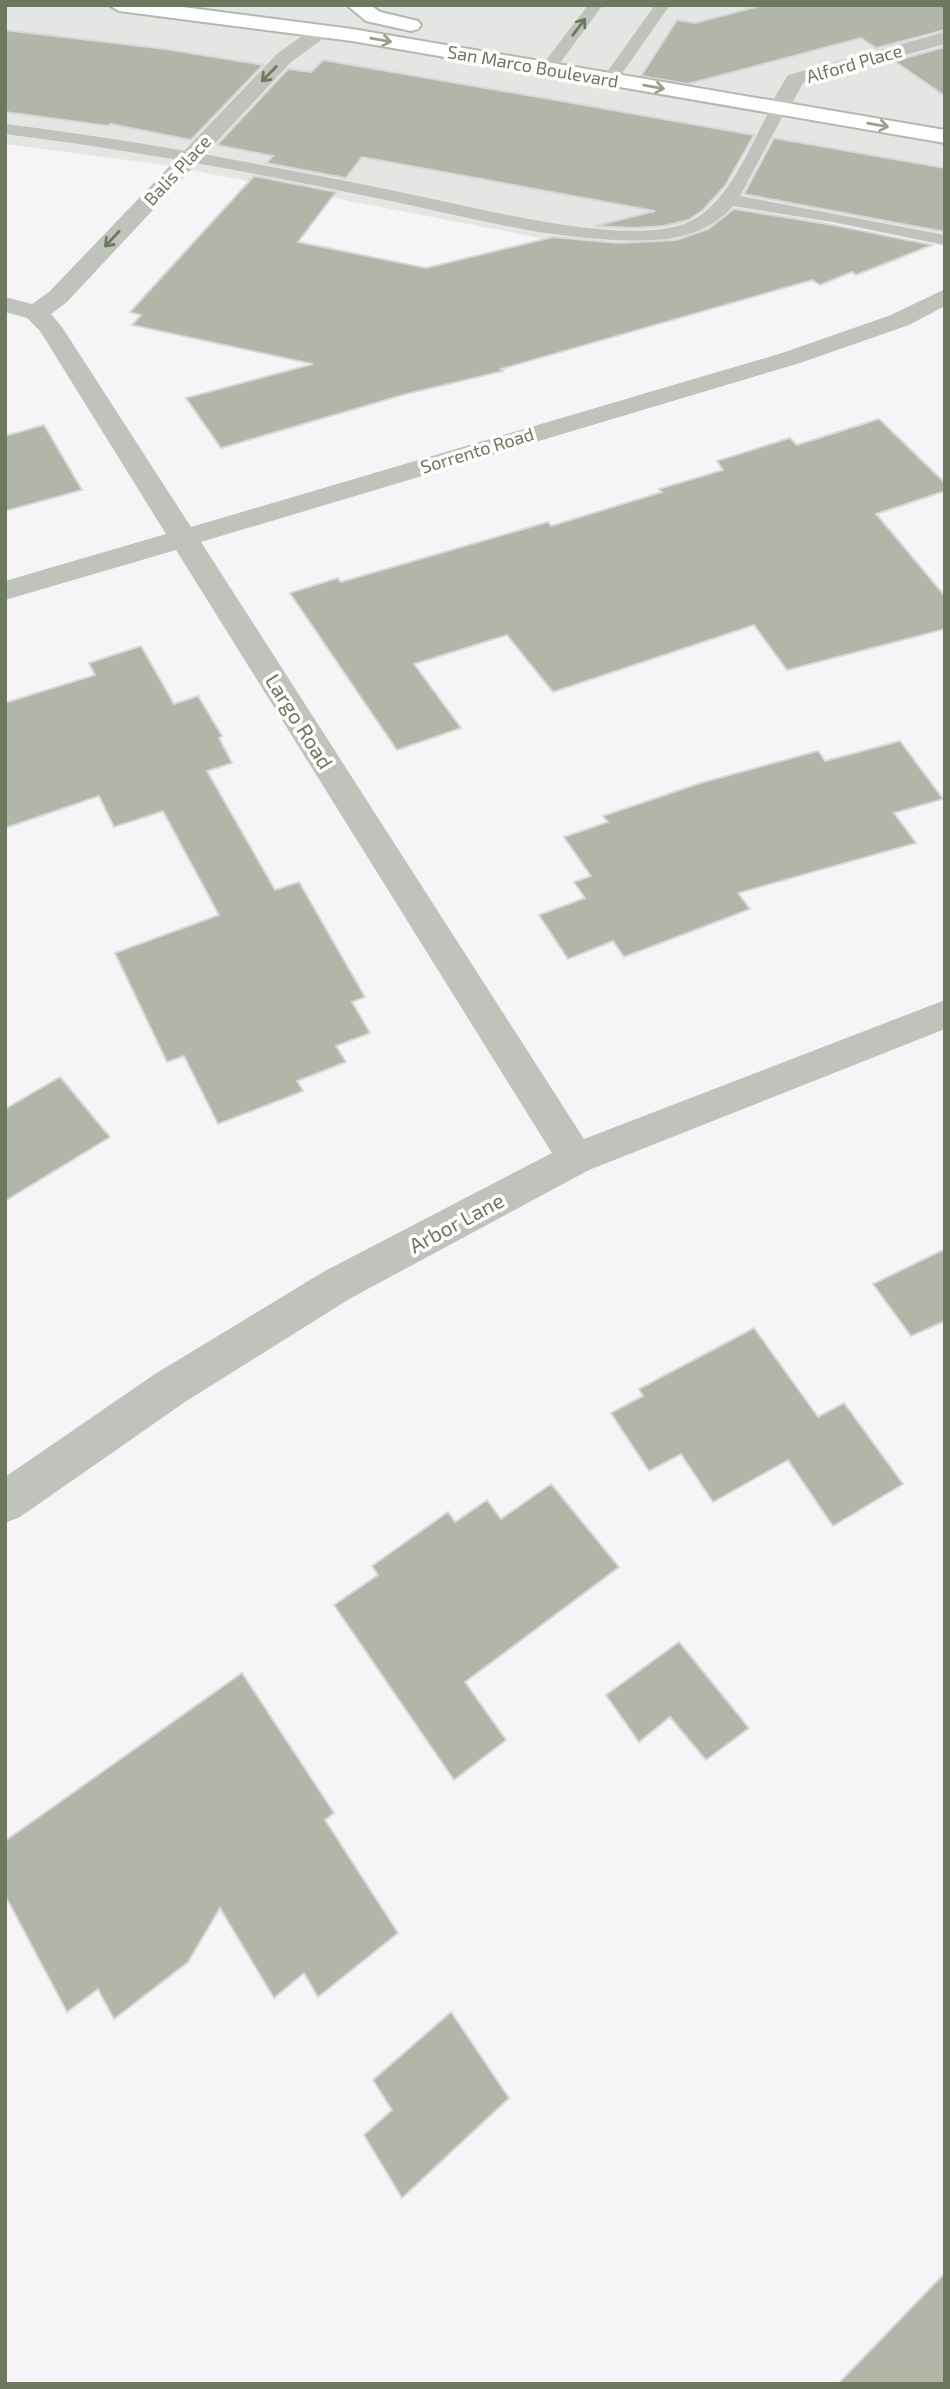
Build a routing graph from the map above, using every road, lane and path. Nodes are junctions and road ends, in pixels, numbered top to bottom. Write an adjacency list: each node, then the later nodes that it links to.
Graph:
1 (119, 5): 6 (main road, San Marco Boulevard)
2 (183, 5): 6 (main road)
3 (357, 5): 7 (main road, San Marco Boulevard)
4 (596, 5): 11 (lane, one-way to 4)
5 (663, 5): 12 (lane)
6 (316, 21): 7 (main road); 14 (main road, San Marco Boulevard, one-way to 14); 21 (street, Balis Place, one-way to 21)
7 (393, 22): 8 (main road, San Marco Boulevard)
8 (484, 37)
9 (945, 38): 16 (street, Alford Place)
10 (536, 46): 11 (main road, San Marco Boulevard)
11 (562, 50): 12 (main road, San Marco Boulevard); 14 (lane)
12 (624, 60): 13 (main road, San Marco Boulevard); 15 (lane)
13 (652, 65)
14 (548, 68): 15 (main road, San Marco Boulevard)
15 (610, 79): 18 (main road, San Marco Boulevard, one-way to 18)
16 (783, 86): 17 (main road); 18 (street, Alford Place)
17 (828, 93)
18 (779, 108): 20 (main road, San Marco Boulevard, one-way to 20); 22 (lane)
19 (5, 129): 21 (lane)
20 (945, 137)
21 (190, 155): 22 (lane); 26 (street, Balis Place, one-way to 26)
22 (729, 200): 23 (lane)
23 (945, 240)
24 (945, 296): 27 (street, Sorrento Road)
25 (5, 304): 26 (street)
26 (36, 313): 27 (street, Largo Road)
27 (184, 538): 28 (street, Sorrento Road); 30 (street, Largo Road)
28 (5, 591)
29 (945, 1014): 30 (street, Arbor Lane)
30 (576, 1159): 31 (street, Arbor Lane)
31 (5, 1502)

